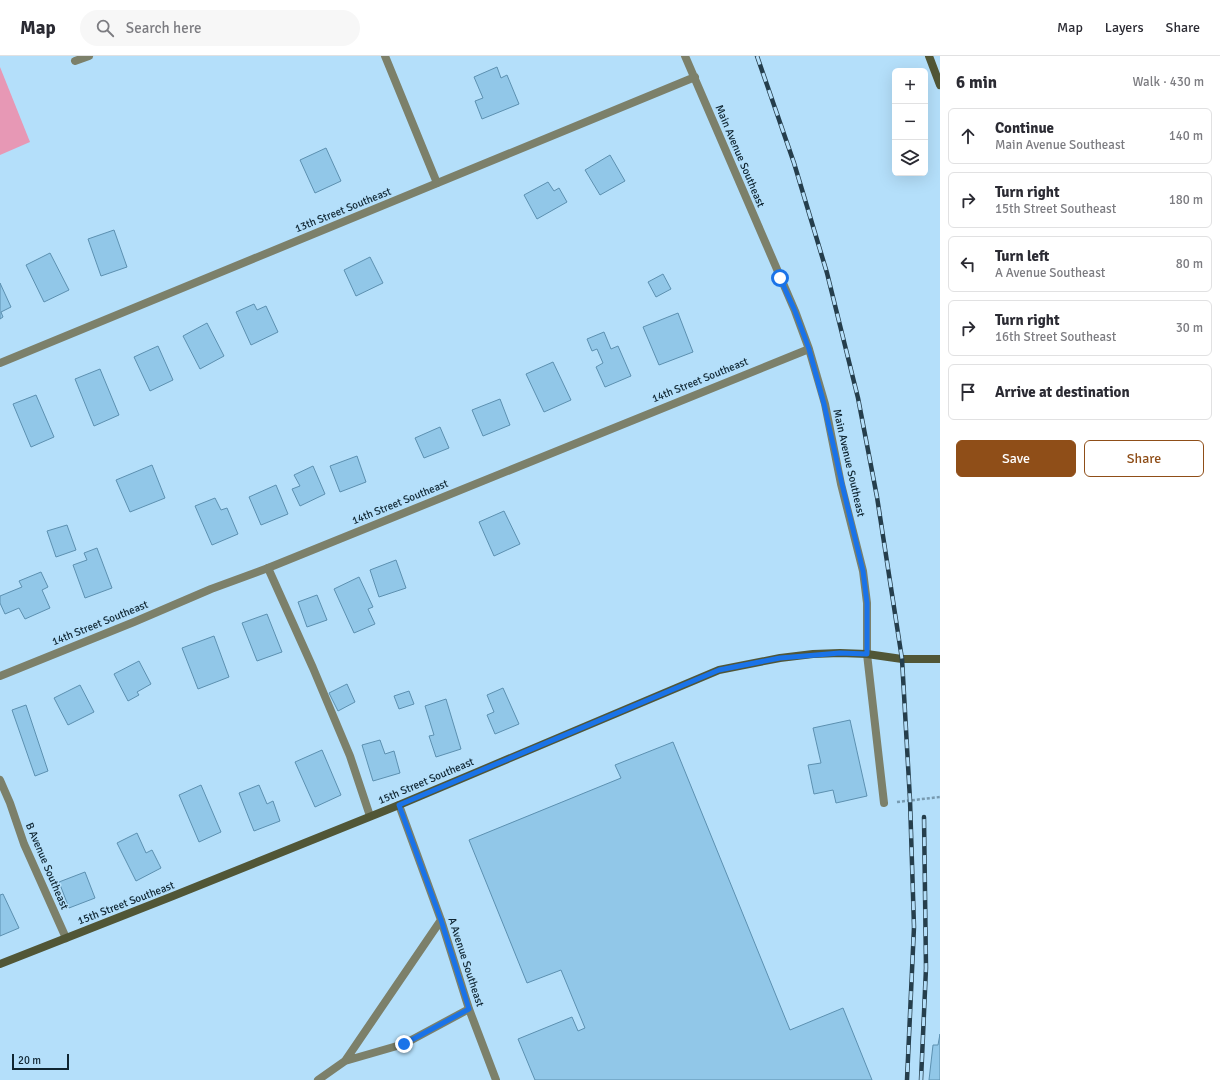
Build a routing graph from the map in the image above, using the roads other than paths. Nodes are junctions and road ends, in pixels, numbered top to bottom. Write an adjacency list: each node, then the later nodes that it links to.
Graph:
1 (89, 56): 5 (street)
2 (385, 56): 8 (street)
3 (686, 56): 6 (street, Main Avenue Southeast)
4 (929, 56): 7 (street)
5 (75, 61)
6 (695, 77): 8 (street, 13th Street Southeast); 9 (street, Main Avenue Southeast)
7 (940, 85)
8 (437, 183): 10 (street, 13th Street Southeast)
9 (809, 349): 11 (street, 14th Street Southeast); 12 (street, Main Avenue Southeast)
10 (0, 363)
11 (268, 568): 14 (street, 14th Street Southeast); 18 (street)
12 (867, 654): 13 (street, 15th Street Southeast); 16 (street, Main Avenue Southeast); 17 (street, 15th Street Southeast)
13 (940, 659)
14 (0, 676)
15 (0, 780): 20 (street, B Avenue Southeast)
16 (884, 803)
17 (399, 805): 18 (street, 15th Street Southeast); 19 (street, A Avenue Southeast)
18 (370, 816): 20 (street, 15th Street Southeast)
19 (441, 920): 22 (street, A Avenue Southeast); 23 (street)
20 (66, 938): 21 (street, 15th Street Southeast)
21 (0, 964)
22 (469, 1009): 23 (street); 25 (street, A Avenue Southeast)
23 (345, 1061): 24 (street)
24 (318, 1080)
25 (496, 1080)

